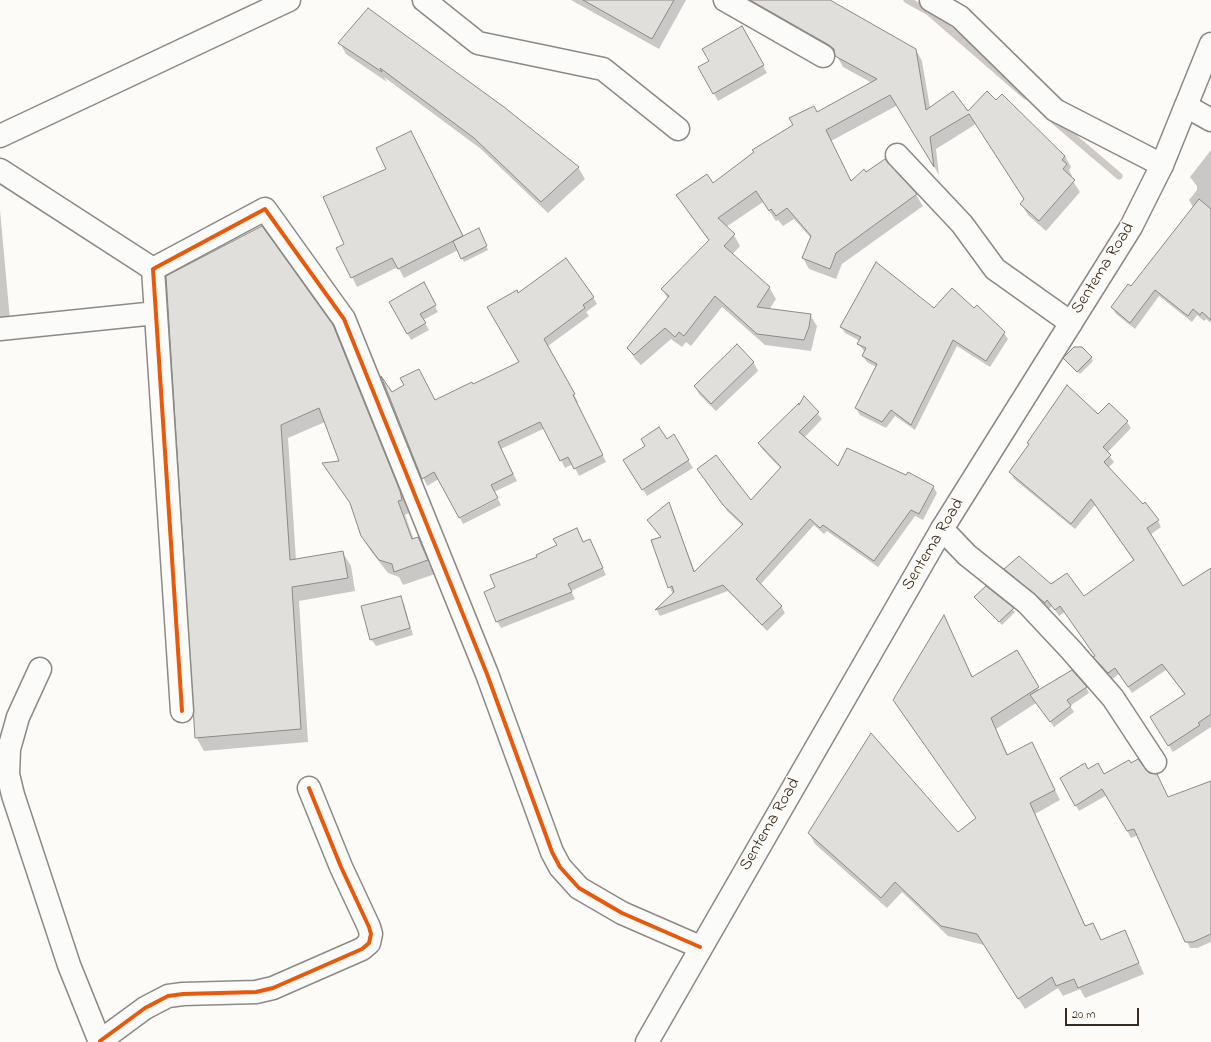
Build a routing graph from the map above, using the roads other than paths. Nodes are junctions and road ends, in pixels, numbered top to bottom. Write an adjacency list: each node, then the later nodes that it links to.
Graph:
1 (289, 0): 5 (street)
2 (424, 0): 11 (street)
3 (725, 0): 8 (street)
4 (931, 0): 6 (street)
5 (262, 6): 12 (street)
6 (959, 8): 14 (street)
7 (1211, 44): 9 (street, Sentema Road)
8 (823, 56)
9 (1186, 106): 10 (street); 14 (street, Sentema Road)
10 (1211, 120)
11 (678, 129)
12 (0, 136)
13 (897, 155): 18 (street)
14 (1162, 165): 18 (street, Sentema Road)
15 (0, 170): 16 (street)
16 (153, 269): 17 (street); 25 (street)
17 (156, 313): 19 (street); 22 (street)
18 (1071, 323): 20 (street, Sentema Road)
19 (0, 329)
20 (942, 529): 23 (street); 25 (street, Sentema Road)
21 (40, 669): 26 (street)
22 (182, 711)
23 (1155, 762)
24 (309, 788): 26 (street)
25 (700, 947): 27 (street, Sentema Road)
26 (100, 1042)
27 (647, 1042)

